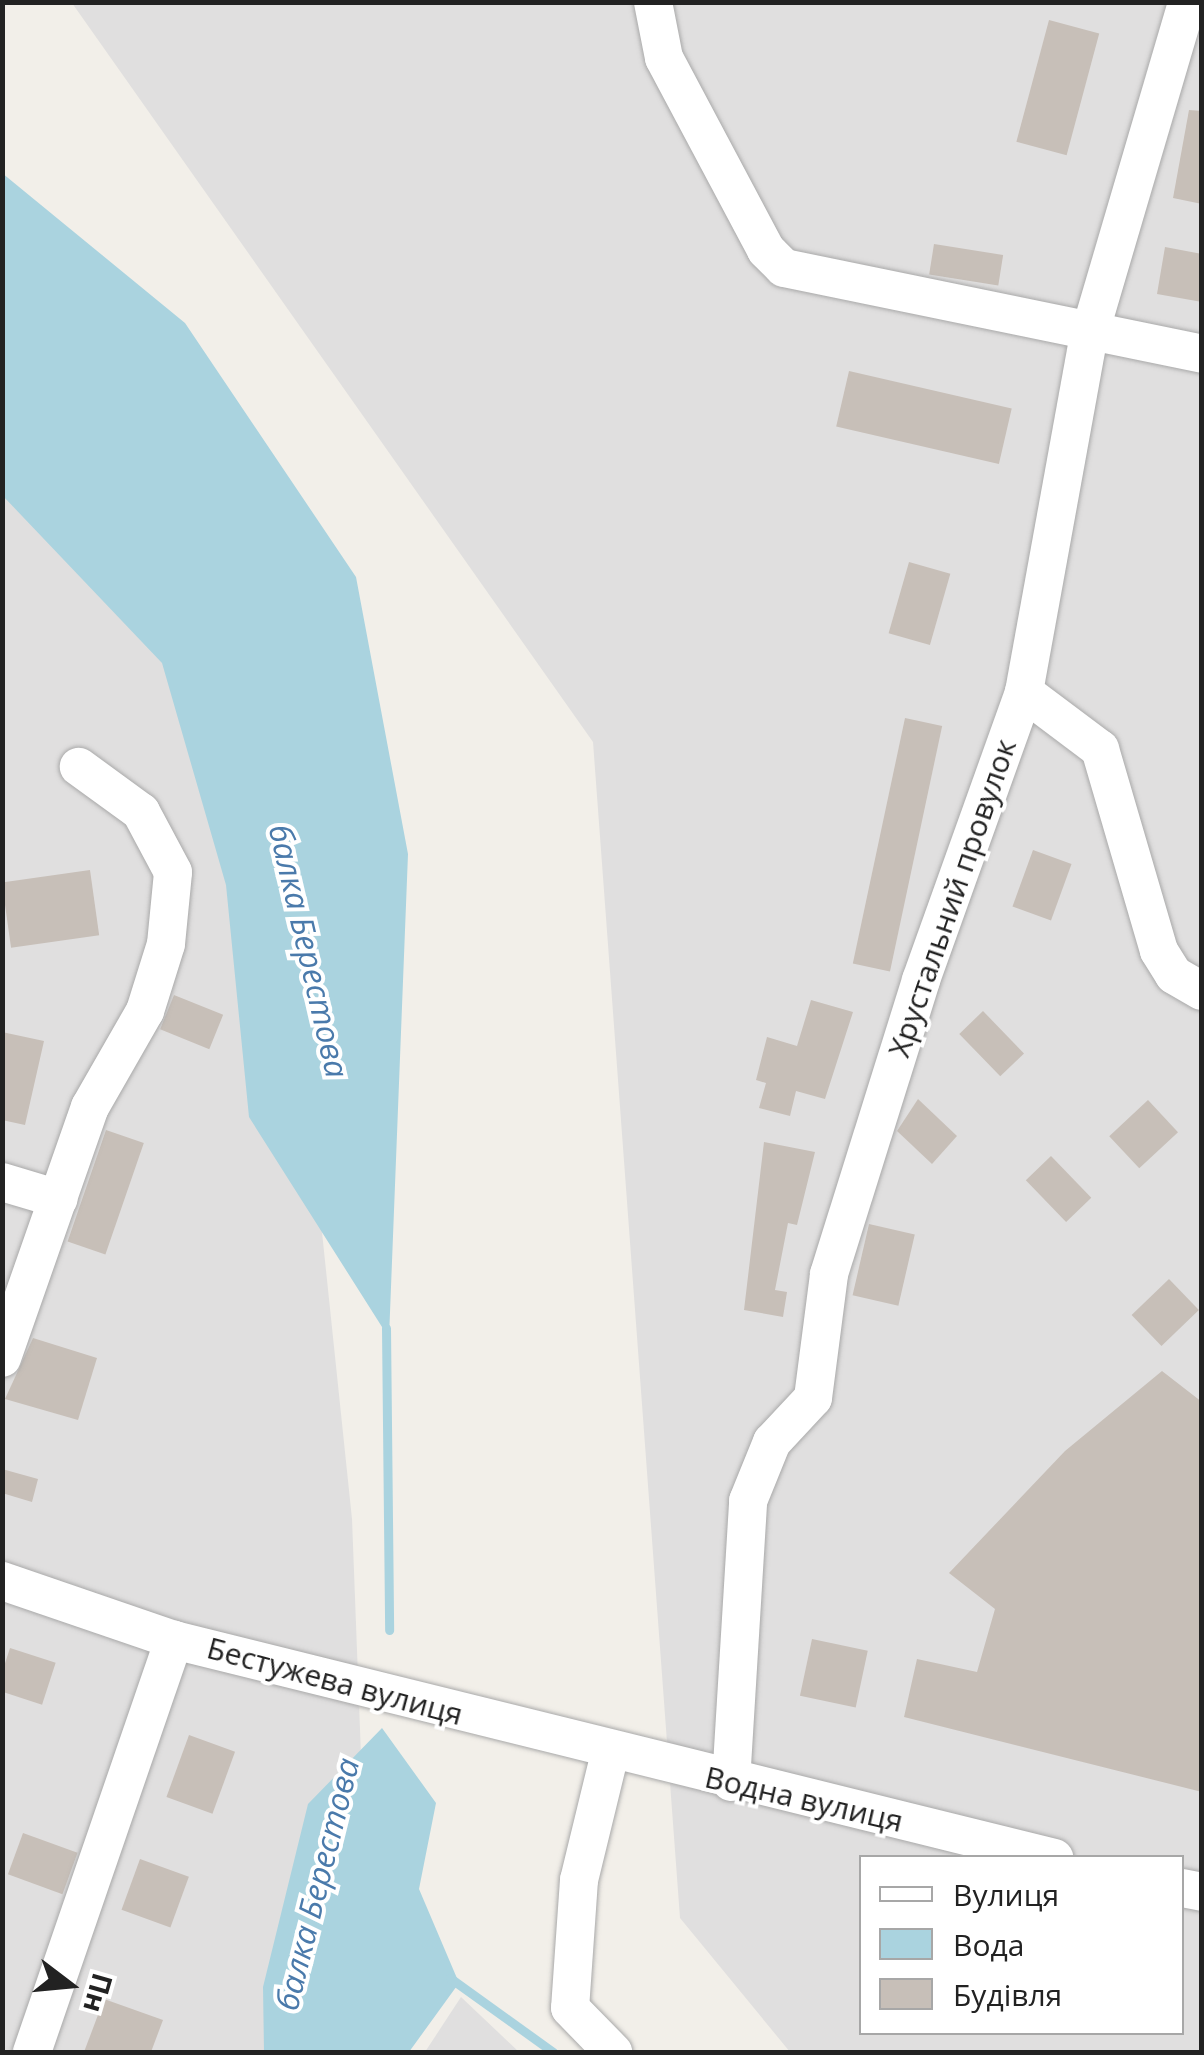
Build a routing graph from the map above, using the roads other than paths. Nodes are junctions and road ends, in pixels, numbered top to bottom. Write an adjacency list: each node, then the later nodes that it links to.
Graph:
1 (653, 2): 3 (street)
2 (1187, 2): 3 (street, Хрустальний провулок)
3 (1089, 336): 4 (street); 5 (street, Хрустальний провулок)
4 (1202, 354)
5 (1024, 692): 7 (street); 15 (street, Хрустальний провулок)
6 (79, 768): 9 (street)
7 (1202, 991)
8 (2, 1182): 9 (street)
9 (59, 1199): 10 (street)
10 (2, 1358)
11 (2, 1582): 12 (street, Бестужева вулиця)
12 (174, 1640): 13 (street, Бестужева вулиця); 17 (street)
13 (610, 1753): 14 (street, Бестужева вулиця); 18 (street)
14 (671, 1768): 15 (street, Водна вулиця)
15 (732, 1782): 16 (street, Водна вулиця)
16 (1041, 1855)
17 (32, 2052)
18 (614, 2052)

